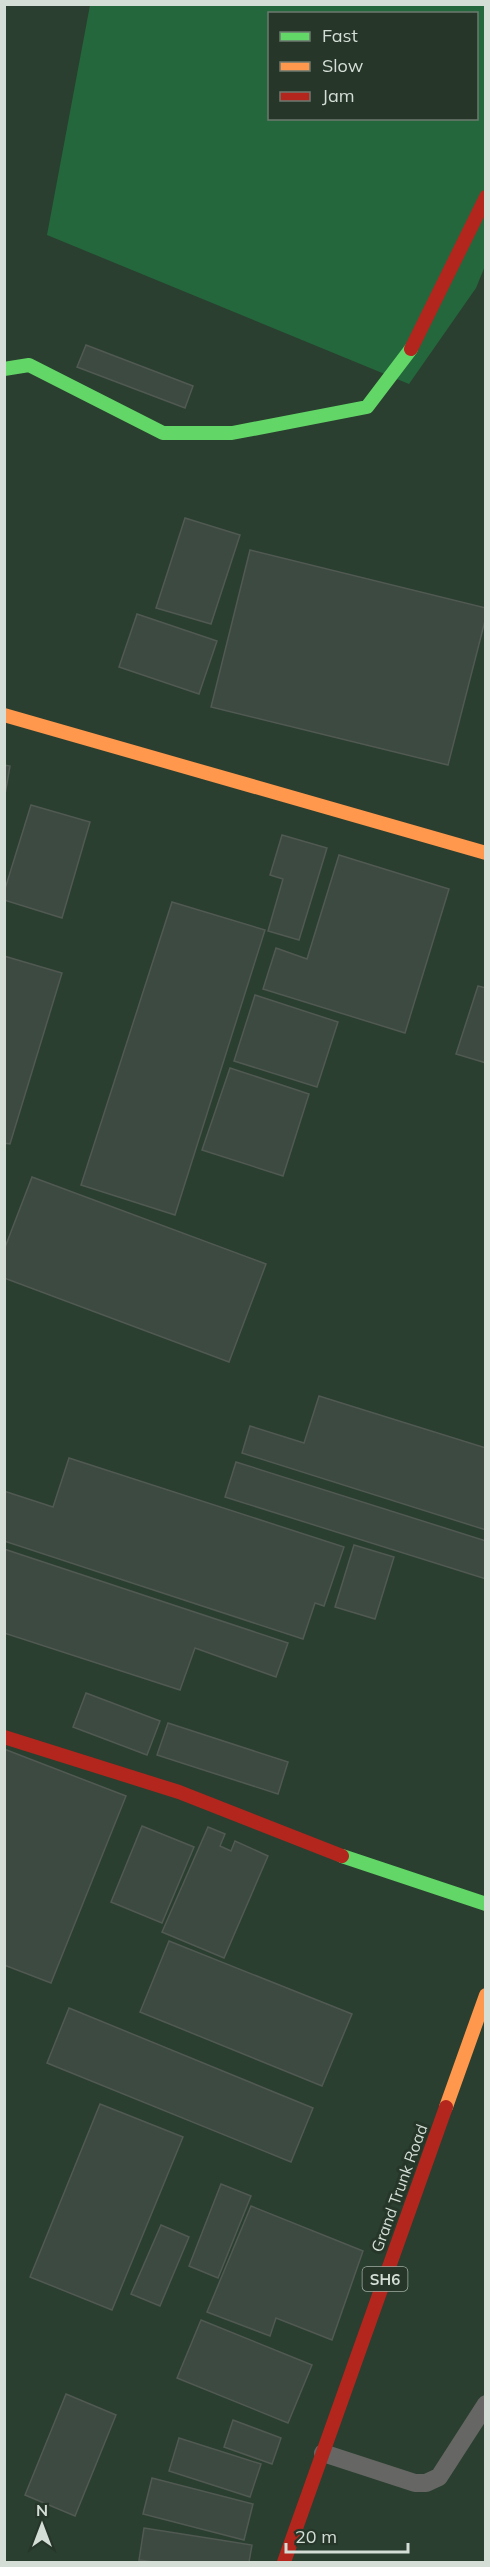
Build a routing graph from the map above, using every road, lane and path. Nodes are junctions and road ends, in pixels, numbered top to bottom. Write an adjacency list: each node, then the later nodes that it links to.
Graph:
1 (486, 197): 2 (street)
2 (4, 369)
3 (4, 715): 4 (street)
4 (486, 853)
5 (4, 1737): 6 (street)
6 (486, 1904)
7 (486, 1995): 9 (street, Grand Trunk Road / SH6)
8 (486, 2404): 9 (lane)
9 (323, 2453): 10 (street, Grand Trunk Road / SH6)
10 (284, 2562)

